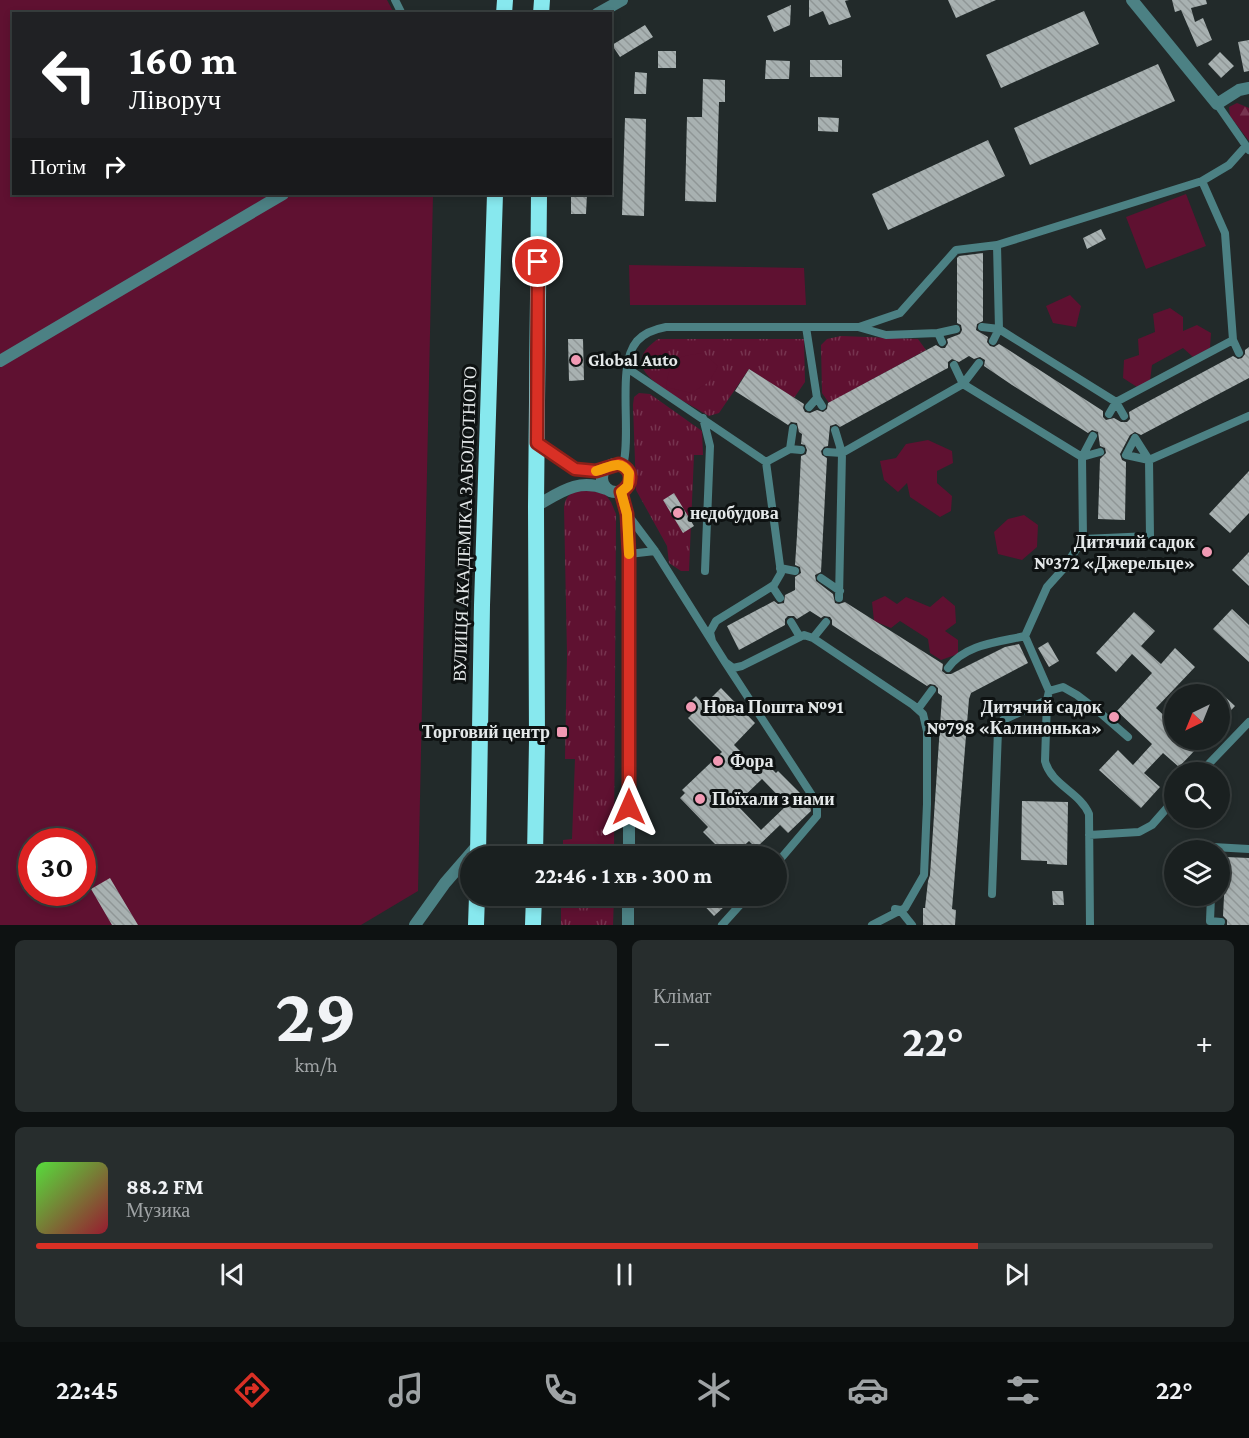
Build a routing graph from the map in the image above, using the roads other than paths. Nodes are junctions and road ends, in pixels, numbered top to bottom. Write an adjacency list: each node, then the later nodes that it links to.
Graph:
1 (622, 0): 3 (street)
2 (1132, 0): 5 (street)
3 (601, 12)
4 (1244, 89): 5 (street)
5 (1217, 104): 6 (lane)
6 (1248, 148): 7 (lane)
7 (1202, 181): 11 (lane); 18 (lane)
8 (281, 195): 22 (street)
9 (495, 195): 78 (highway, ВУЛИЦЯ АКАДЕМІКА ЗАБОЛОТНОГО)
10 (539, 195): 38 (highway)
11 (997, 245): 13 (lane); 16 (lane)
12 (806, 327): 13 (lane); 25 (lane); 27 (lane)
13 (858, 327): 17 (lane)
14 (982, 327): 16 (lane)
15 (956, 329): 17 (lane)
16 (999, 329): 19 (lane); 28 (lane)
17 (938, 333): 20 (lane)
18 (1233, 340): 21 (lane); 28 (lane)
19 (993, 341)
20 (942, 342)
21 (1239, 352)
22 (0, 361)
23 (979, 363): 26 (lane)
24 (954, 365): 26 (lane)
25 (627, 368): 34 (lane); 46 (lane)
26 (963, 384): 43 (lane); 44 (lane)
27 (817, 398): 29 (lane); 30 (lane)
28 (1116, 402): 31 (lane); 32 (lane)
29 (822, 406)
30 (809, 407)
31 (1109, 414)
32 (1124, 416)
33 (1249, 416): 52 (lane)
34 (703, 418): 45 (lane); 56 (lane)
35 (793, 428): 39 (lane)
36 (835, 430): 43 (lane)
37 (1094, 436): 44 (lane)
38 (537, 443): 47 (street); 50 (highway)
39 (790, 449): 40 (lane); 45 (lane)
40 (801, 450)
41 (827, 452): 43 (lane)
42 (1100, 452): 44 (lane)
43 (842, 453): 58 (lane)
44 (1082, 457): 52 (lane)
45 (766, 462): 55 (lane)
46 (623, 466): 47 (street); 49 (street)
47 (605, 469): 48 (street)
48 (606, 489): 49 (street); 50 (street)
49 (621, 492): 51 (street)
50 (536, 506): 79 (highway)
51 (627, 514): 53 (lane); 54 (street)
52 (1083, 539): 63 (lane)
53 (656, 551): 54 (lane); 66 (lane)
54 (629, 554): 80 (street)
55 (780, 568): 57 (lane); 59 (lane)
56 (705, 571)
57 (795, 571)
58 (821, 578)
59 (772, 586): 60 (lane); 66 (lane)
60 (780, 598)
61 (791, 622): 64 (lane)
62 (826, 622): 65 (lane)
63 (1025, 636): 68 (lane); 70 (lane)
64 (800, 637): 65 (lane); 67 (lane)
65 (813, 638): 72 (lane)
66 (712, 642): 67 (lane)
67 (725, 662): 83 (lane)
68 (948, 668)
69 (932, 690): 72 (lane)
70 (1049, 690): 71 (lane); 74 (lane)
71 (1047, 700): 77 (lane); 85 (lane)
72 (918, 709): 91 (lane)
73 (1249, 722): 75 (lane)
74 (1128, 737)
75 (1211, 762)
76 (1164, 811): 77 (lane)
77 (1089, 835): 100 (lane)
78 (478, 846)
79 (535, 846)
80 (629, 846)
81 (1230, 848): 82 (lane)
82 (1249, 849)
83 (787, 851)
84 (460, 868): 93 (street)
85 (992, 894)
86 (477, 906): 94 (highway)
87 (534, 906): 95 (highway)
88 (628, 906): 96 (street)
89 (739, 906): 97 (lane)
90 (1211, 906): 92 (lane)
91 (897, 910): 98 (lane); 99 (lane)
92 (1221, 922)
93 (416, 925)
94 (476, 925)
95 (533, 925)
96 (628, 925)
97 (722, 925)
98 (872, 925)
99 (912, 925)
100 (1090, 925)

